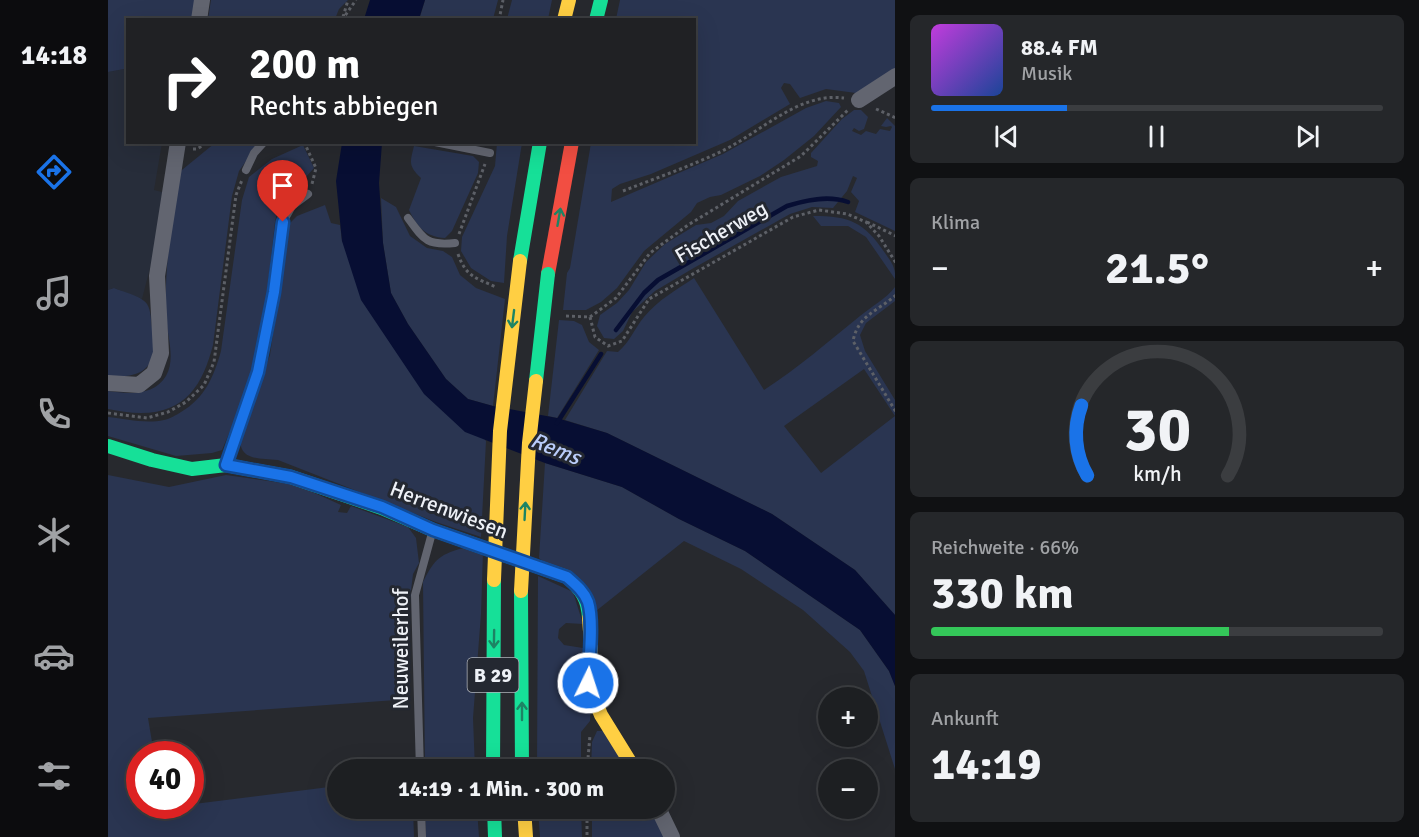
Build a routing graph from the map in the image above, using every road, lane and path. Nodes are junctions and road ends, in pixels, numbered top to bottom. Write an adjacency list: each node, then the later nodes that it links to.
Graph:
1 (202, 0): 7 (street)
2 (348, 0): 8 (path)
3 (356, 0): 9 (path)
4 (503, 0): 10 (path)
5 (569, 0): 11 (main road)
6 (600, 0): 12 (main road)
7 (199, 18)
8 (342, 18)
9 (343, 18)
10 (499, 18)
11 (564, 18)
12 (596, 18)
13 (895, 77): 14 (street)
14 (859, 100): 15 (path); 24 (path); 34 (path)
15 (895, 118)
16 (178, 144): 35 (street)
17 (262, 144): 23 (lane)
18 (305, 144): 25 (path)
19 (445, 144): 22 (lane)
20 (540, 144): 43 (main road, B 29, one-way to 43, bridge)
21 (572, 144): 44 (main road, B 29, one-way to 21, bridge)
22 (490, 153): 29 (path)
23 (246, 170): 37 (path)
24 (623, 191)
25 (308, 194): 39 (lane)
26 (408, 218): 29 (lane)
27 (866, 222): 28 (path); 30 (path); 34 (path, Fischerweg)
28 (895, 236)
29 (455, 243): 31 (path)
30 (895, 261)
31 (501, 289)
32 (895, 296): 36 (path)
33 (562, 315): 34 (path)
34 (590, 317)
35 (108, 383)
36 (895, 409)
37 (108, 413)
38 (108, 446): 39 (main road, Herrenwiesen)
39 (226, 465): 40 (main road, Herrenwiesen)
40 (433, 530): 41 (main road, Herrenwiesen); 42 (lane, Neuweilerhof)
41 (602, 715): 45 (path); 46 (main road, Herrenwiesen)
42 (420, 759)
43 (493, 759)
44 (522, 759)
45 (587, 759)
46 (628, 759)
47 (421, 819): 52 (lane)
48 (494, 819): 53 (main road)
49 (525, 819): 54 (main road)
50 (587, 819): 55 (path)
51 (663, 819): 56 (street)
52 (422, 837)
53 (495, 837)
54 (526, 837)
55 (587, 837)
56 (672, 837)

